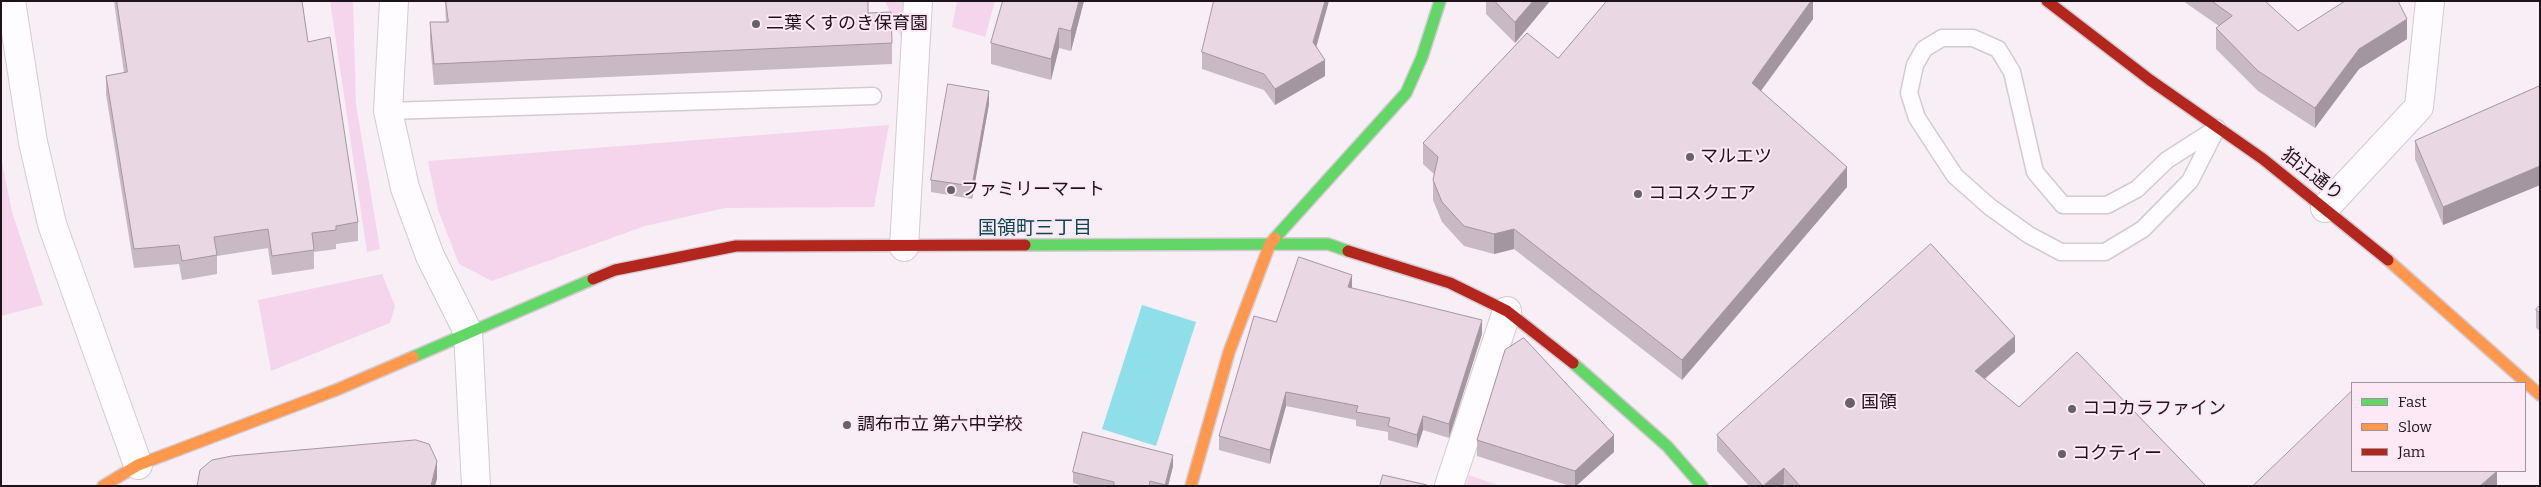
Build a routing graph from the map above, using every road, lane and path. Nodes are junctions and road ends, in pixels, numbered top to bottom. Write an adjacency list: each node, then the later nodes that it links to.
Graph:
1 (11, 1): 18 (street)
2 (394, 1): 8 (street)
3 (918, 1): 12 (street)
4 (1440, 1): 11 (street)
5 (2047, 1): 9 (street, 狛江通り)
6 (2430, 1): 10 (street)
7 (873, 96): 8 (lane)
8 (388, 111): 14 (street)
9 (2217, 128): 9 (lane); 10 (street, 狛江通り)
10 (2326, 208): 16 (street, 狛江通り)
11 (1270, 244): 12 (street); 13 (street); 21 (street)
12 (904, 247): 14 (street)
13 (1507, 311): 22 (street); 23 (street)
14 (468, 332): 18 (street); 20 (street)
15 (2526, 382): 17 (street, 狛江通り)
16 (2526, 382)
17 (2540, 395)
18 (138, 465): 19 (street)
19 (104, 486)
20 (476, 486)
21 (1191, 486)
22 (1449, 486)
23 (1702, 486)

